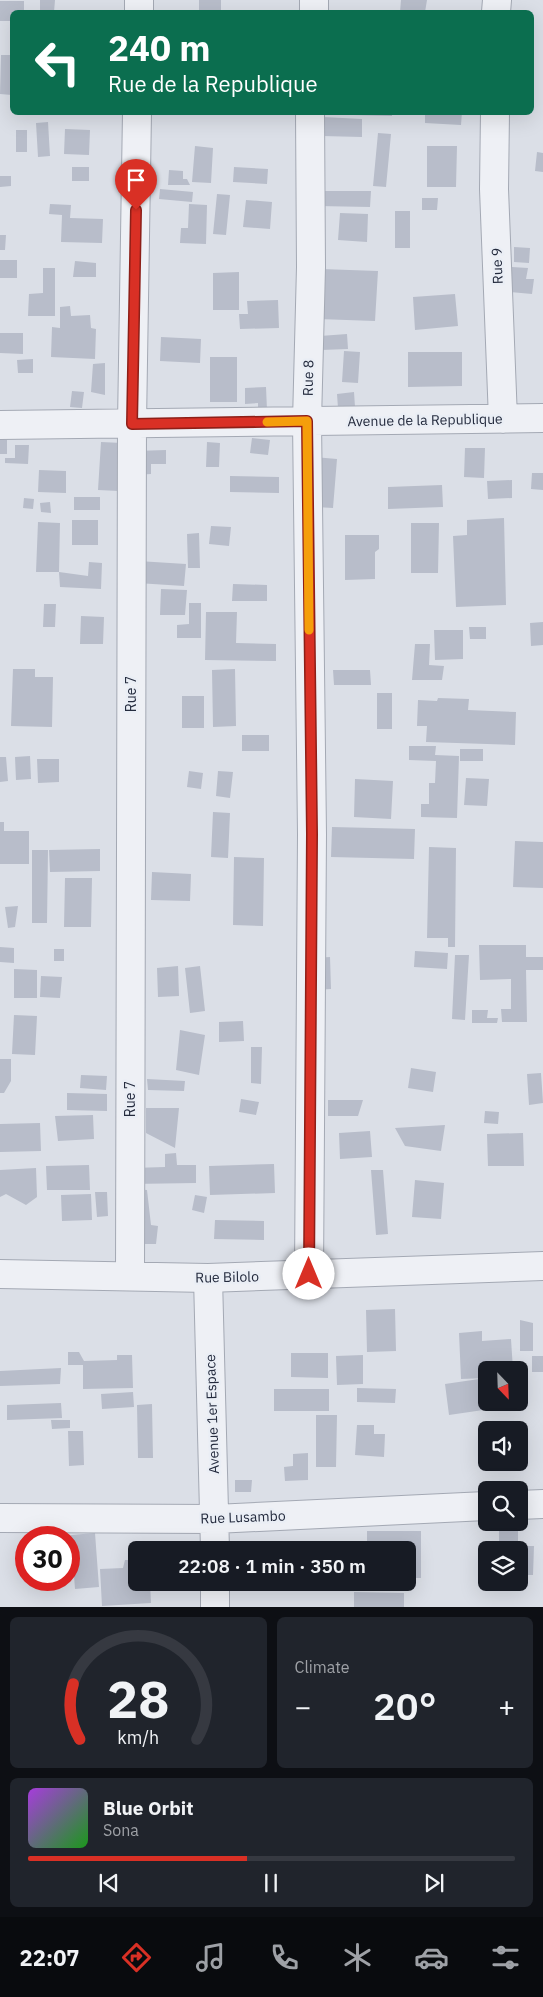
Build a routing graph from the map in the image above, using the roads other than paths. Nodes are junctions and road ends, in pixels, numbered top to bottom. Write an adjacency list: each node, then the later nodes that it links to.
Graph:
1 (137, 115): 7 (street, Rue 7)
2 (310, 115): 6 (street, Rue 8)
3 (495, 115): 5 (street, Rue 9)
4 (543, 418): 5 (street, Avenue de la Republique)
5 (503, 419): 6 (street, Avenue de la Republique)
6 (307, 421): 7 (street, Avenue de la Republique); 11 (street, Rue 8)
7 (132, 424): 8 (street, Avenue de la Republique); 12 (street, Rue 7)
8 (0, 425)
9 (543, 1266): 11 (street, Rue Bilolo)
10 (0, 1274): 12 (street, Rue Bilolo)
11 (309, 1274): 13 (street, Rue Bilolo)
12 (130, 1276): 13 (street, Rue Bilolo)
13 (208, 1278): 18 (street, Avenue 1er Espace)
14 (543, 1504): 15 (street)
15 (528, 1505)
16 (478, 1506): 18 (street, Rue Lusambo)
17 (0, 1518): 18 (street, Rue Lusambo)
18 (214, 1519): 19 (street, Avenue 1er Espace)
19 (214, 1541)
20 (214, 1591): 21 (street)
21 (214, 1607)

